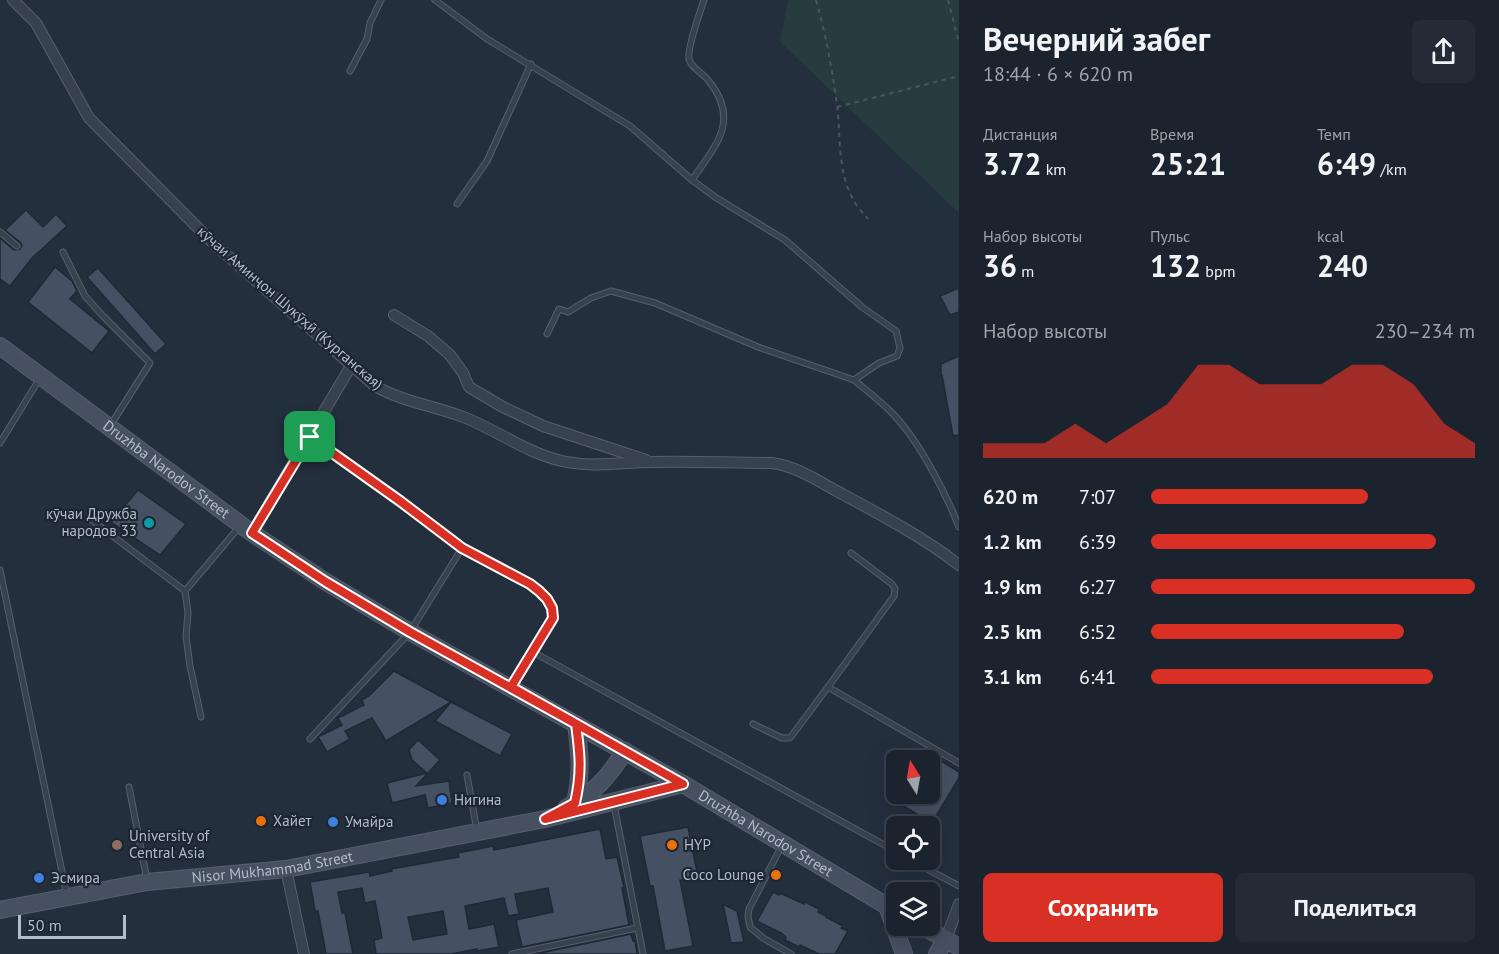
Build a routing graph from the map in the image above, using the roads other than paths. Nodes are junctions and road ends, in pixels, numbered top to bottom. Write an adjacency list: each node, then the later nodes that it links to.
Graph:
1 (13, 0): 15 (street, кӯчаи Аминҷон Шукӯҳӣ (Курганская))
2 (381, 0): 6 (lane)
3 (435, 0): 5 (lane)
4 (704, 0): 7 (lane)
5 (531, 64): 7 (lane); 8 (lane)
6 (350, 71)
7 (692, 180): 17 (lane)
8 (457, 204)
9 (0, 232): 10 (lane)
10 (17, 246)
11 (63, 252): 18 (lane)
12 (394, 315): 21 (street)
13 (547, 334): 17 (lane)
14 (0, 346): 16 (main road, Druzhba Narodov Street)
15 (351, 366): 19 (street); 21 (street, кӯчаи Аминҷон Шукӯҳӣ (Курганская))
16 (41, 376): 18 (main road, Druzhba Narodov Street); 20 (lane)
17 (854, 380): 23 (lane)
18 (110, 427): 24 (main road, Druzhba Narodov Street)
19 (310, 437): 24 (street); 25 (lane)
20 (0, 443)
21 (652, 462): 27 (street, кӯчаи Аминҷон Шукӯҳӣ (Курганская))
22 (89, 519): 29 (lane)
23 (959, 527)
24 (247, 529): 29 (lane); 30 (main road, Druzhba Narodov Street)
25 (462, 548): 30 (lane); 31 (lane)
26 (851, 553): 33 (lane)
27 (959, 565)
28 (0, 570): 53 (lane)
29 (184, 591): 34 (lane)
30 (410, 632): 32 (main road, Druzhba Narodov Street); 37 (lane)
31 (533, 652): 32 (lane); 48 (lane)
32 (511, 687): 35 (main road, Druzhba Narodov Street)
33 (828, 687): 36 (lane); 39 (lane)
34 (201, 717)
35 (576, 724): 38 (main road, Druzhba Narodov Street); 44 (main road)
36 (753, 724)
37 (310, 739)
38 (625, 751): 41 (main road, Druzhba Narodov Street); 44 (main road, Nisor Mukhammad Street)
39 (959, 763)
40 (467, 775): 46 (lane)
41 (683, 784): 43 (main road, Nisor Mukhammad Street); 47 (main road, Druzhba Narodov Street)
42 (129, 787): 51 (lane)
43 (613, 802): 45 (main road, Nisor Mukhammad Street); 57 (lane)
44 (575, 803): 45 (main road, Nisor Mukhammad Street)
45 (545, 819): 46 (main road, Nisor Mukhammad Street)
46 (477, 832): 49 (main road, Nisor Mukhammad Street)
47 (783, 844): 55 (main road, Druzhba Narodov Street); 63 (lane)
48 (886, 846)
49 (286, 869): 51 (main road, Nisor Mukhammad Street); 60 (street)
50 (929, 870): 52 (lane)
51 (147, 882): 53 (main road, Nisor Mukhammad Street)
52 (959, 886)
53 (67, 897): 56 (main road, Nisor Mukhammad Street)
54 (959, 903): 59 (street)
55 (886, 905)
56 (0, 910)
57 (637, 928): 61 (lane); 62 (lane)
58 (899, 936): 64 (main road)
59 (953, 943): 65 (main road)
60 (304, 954)
61 (512, 954)
62 (643, 954)
63 (790, 954)
64 (904, 954)
65 (937, 954)

